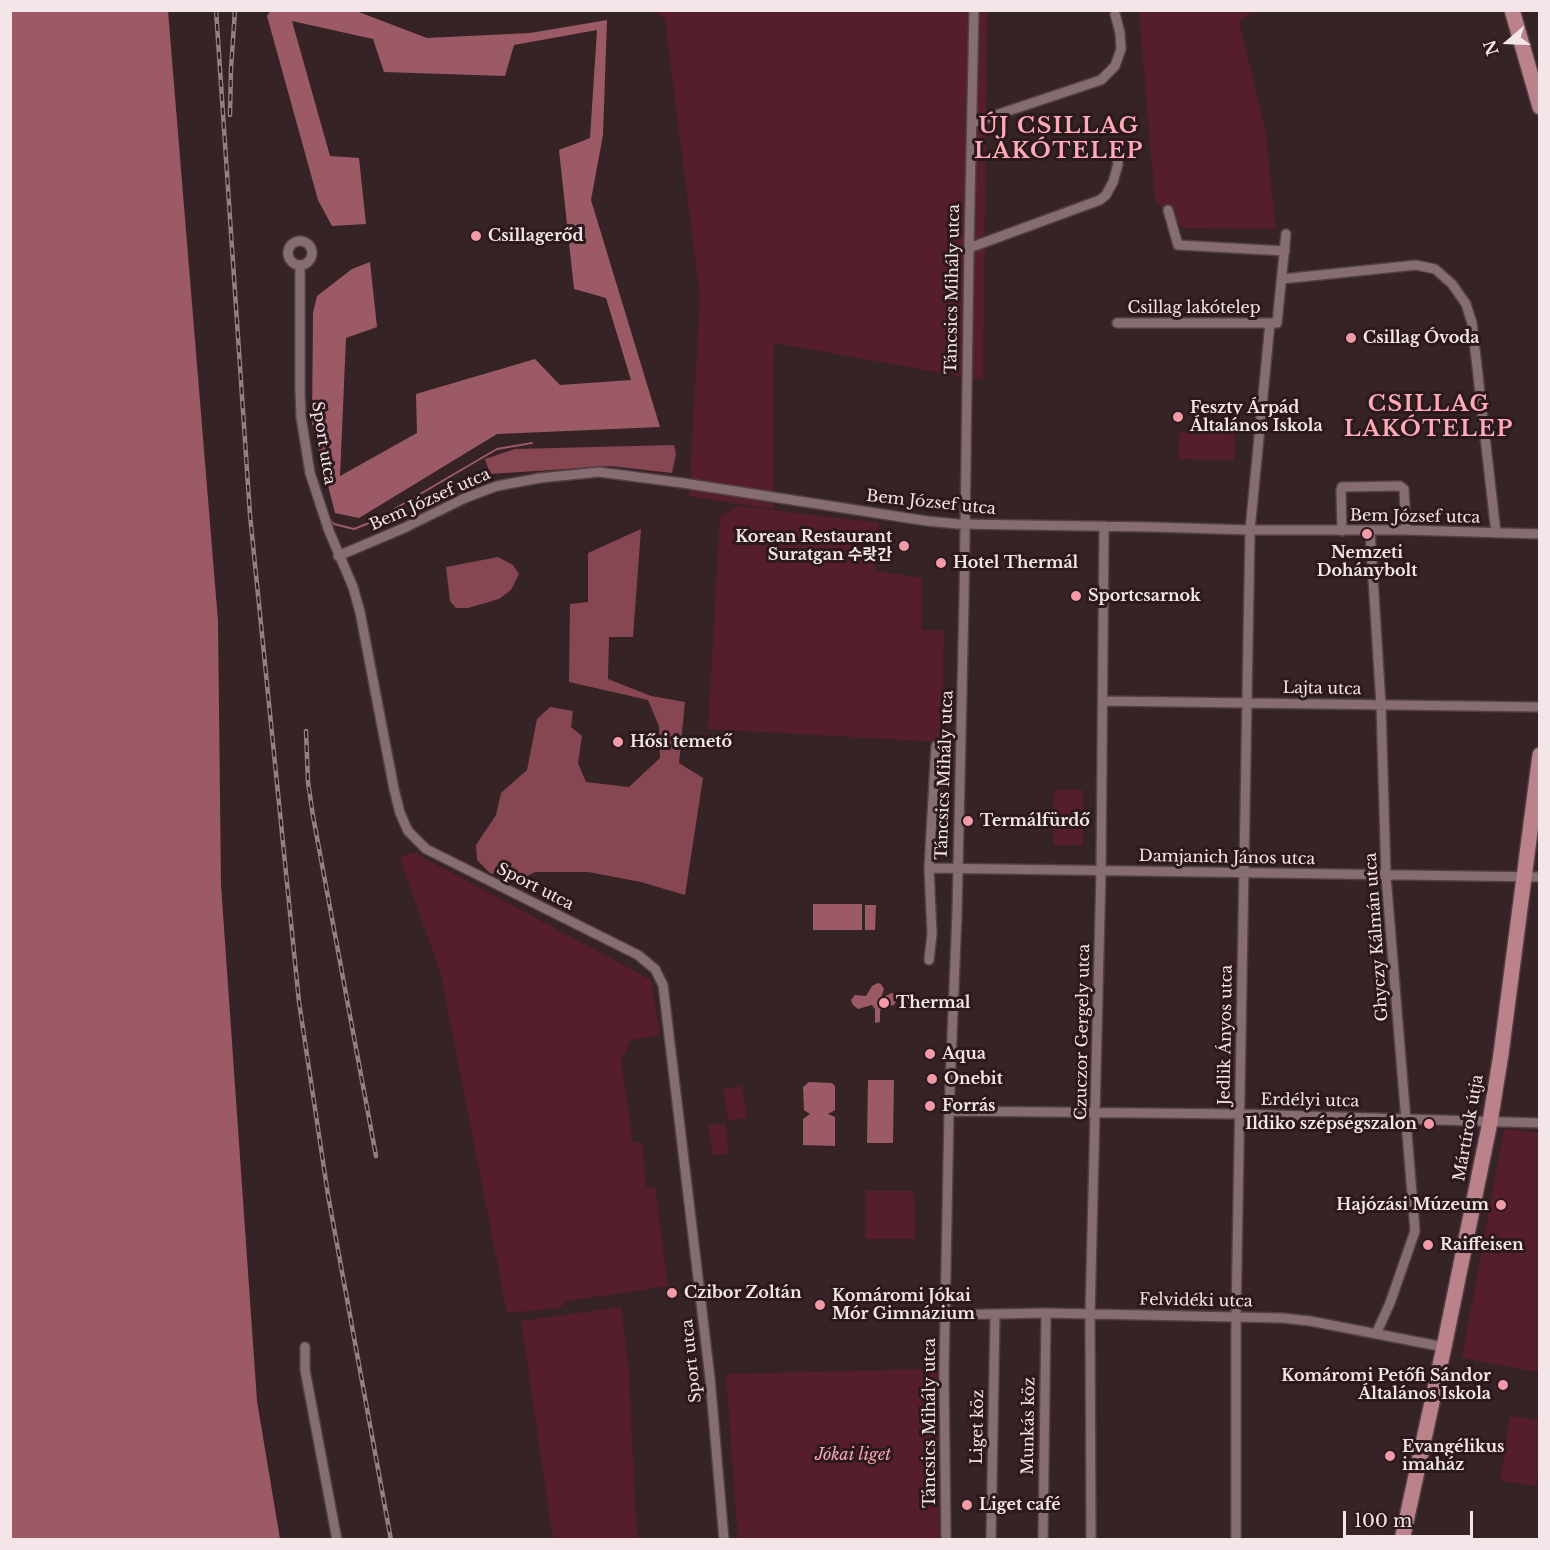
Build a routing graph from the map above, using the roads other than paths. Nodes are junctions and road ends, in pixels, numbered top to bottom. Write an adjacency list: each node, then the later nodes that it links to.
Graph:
1 (974, 10): 6 (street, Táncsics Mihály utca)
2 (1512, 10): 4 (main road)
3 (1115, 14): 6 (street)
4 (1535, 73): 5 (main road)
5 (1539, 107)
6 (972, 123): 10 (street, Táncsics Mihály utca)
7 (1116, 152): 10 (street)
8 (1168, 210): 11 (street)
9 (1286, 234): 11 (street, Csillag lakótelep)
10 (969, 248): 16 (street, Táncsics Mihály utca)
11 (1285, 251): 13 (street, Csillag lakótelep)
12 (300, 265): 24 (street, Sport utca)
13 (1282, 279): 15 (street, Csillag lakótelep); 22 (street)
14 (1117, 323): 15 (street, Csillag lakótelep)
15 (1270, 323): 18 (street, Csillag lakótelep)
16 (964, 524): 17 (street, Bem József utca); 24 (street, Bem József utca); 32 (street, Táncsics Mihály utca)
17 (1104, 526): 18 (street, Bem József utca); 25 (street, Czuczor Gergely utca)
18 (1250, 530): 20 (street, Bem József utca); 26 (street, Jedlik Ányos utca)
19 (1406, 530): 20 (street); 21 (street, Bem József utca); 22 (street, Bem József utca)
20 (1342, 531): 21 (street, Bem József utca)
21 (1370, 531): 27 (street, Ghyczy Kálmán utca)
22 (1496, 533): 23 (street, Bem József utca)
23 (1539, 534)
24 (338, 556): 53 (street, Sport utca)
25 (1104, 701): 26 (street, Lajta utca); 33 (street, Czuczor Gergely utca)
26 (1247, 703): 27 (street, Lajta utca); 34 (street, Jedlik Ányos utca)
27 (1381, 705): 28 (street, Lajta utca); 35 (street, Ghyczy Kálmán utca)
28 (1539, 707)
29 (936, 746): 31 (street)
30 (1539, 755): 36 (main road, Mártírok útja)
31 (929, 868): 32 (street, Damjanich János utca); 37 (street)
32 (957, 869): 33 (street, Damjanich János utca); 38 (street, Táncsics Mihály utca)
33 (1101, 871): 34 (street, Damjanich János utca); 39 (street, Czuczor Gergely utca)
34 (1244, 873): 35 (street, Damjanich János utca); 40 (street, Jedlik Ányos utca)
35 (1386, 876): 36 (street, Damjanich János utca); 41 (street, Ghyczy Kálmán utca)
36 (1532, 877): 42 (main road, Mártírok útja)
37 (929, 960)
38 (949, 1111): 39 (street, Erdélyi utca); 46 (street, Táncsics Mihály utca)
39 (1097, 1114): 40 (street, Erdélyi utca); 47 (street, Czuczor Gergely utca)
40 (1240, 1114): 41 (street, Erdélyi utca); 48 (street, Jedlik Ányos utca)
41 (1405, 1118): 42 (street, Erdélyi utca); 49 (street, Ghyczy Kálmán utca)
42 (1490, 1122): 43 (street, Erdélyi utca); 51 (main road, Mártírok útja)
43 (1539, 1123)
44 (1046, 1313): 45 (street, Felvidéki utca); 47 (street, Felvidéki utca); 56 (street, Munkás köz)
45 (995, 1314): 46 (street, Felvidéki utca); 55 (street, Liget köz)
46 (945, 1315): 54 (street, Táncsics Mihály utca)
47 (1090, 1315): 48 (street, Felvidéki utca); 57 (street, Czuczor Gergely utca)
48 (1236, 1316): 49 (street, Felvidéki utca); 58 (street, Jedlik Ányos utca)
49 (1376, 1334): 51 (street, Felvidéki utca)
50 (305, 1347): 52 (street)
51 (1444, 1347): 59 (main road, Mártírok útja)
52 (337, 1539)
53 (724, 1539)
54 (946, 1539)
55 (991, 1539)
56 (1043, 1539)
57 (1091, 1539)
58 (1236, 1539)
59 (1402, 1539)

